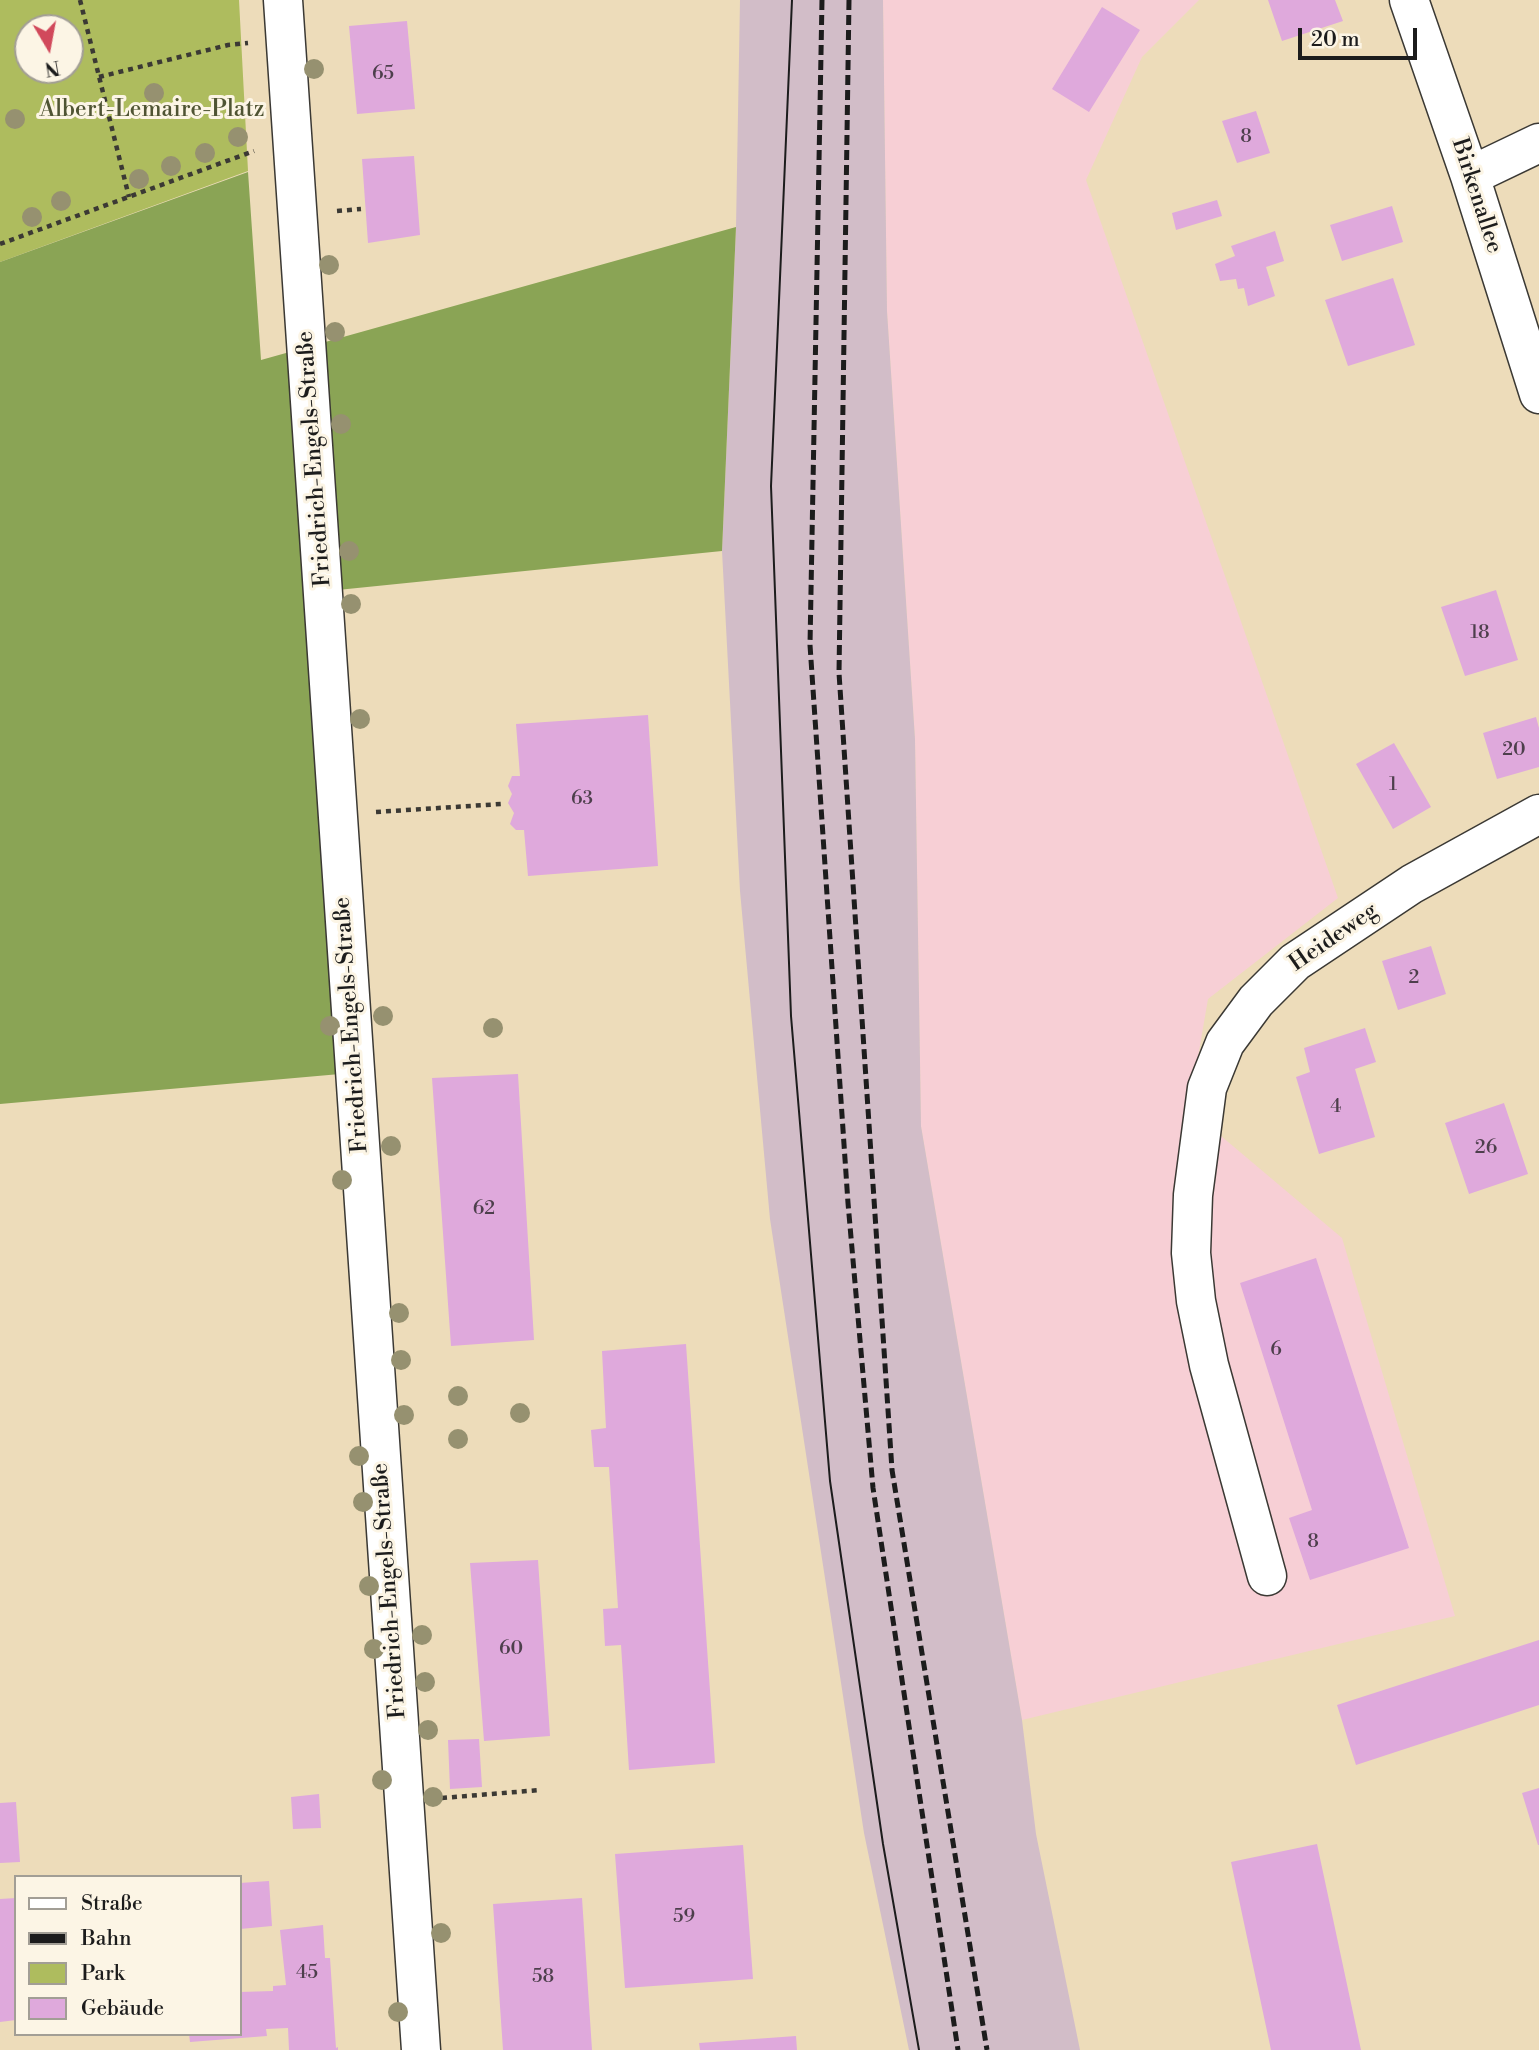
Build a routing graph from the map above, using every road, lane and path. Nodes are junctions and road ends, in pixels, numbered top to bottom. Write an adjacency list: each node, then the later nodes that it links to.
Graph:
1 (80, 0): 5 (path)
2 (283, 0): 7 (main road, Friedrich-Engels-Straße)
3 (1409, 0): 8 (main road, Birkenallee)
4 (253, 43): 5 (path)
5 (99, 77): 9 (path)
6 (1539, 143): 8 (main road)
7 (293, 146): 9 (path); 20 (main road, Friedrich-Engels-Straße)
8 (1470, 176): 13 (main road, Birkenallee)
9 (129, 197): 12 (path)
10 (361, 209): 11 (path)
11 (336, 211)
12 (0, 244)
13 (1539, 394)
14 (501, 804): 15 (path)
15 (375, 813)
16 (1539, 814): 17 (main road, Heideweg)
17 (1267, 1576)
18 (540, 1790): 19 (path)
19 (441, 1798)
20 (421, 2050)

